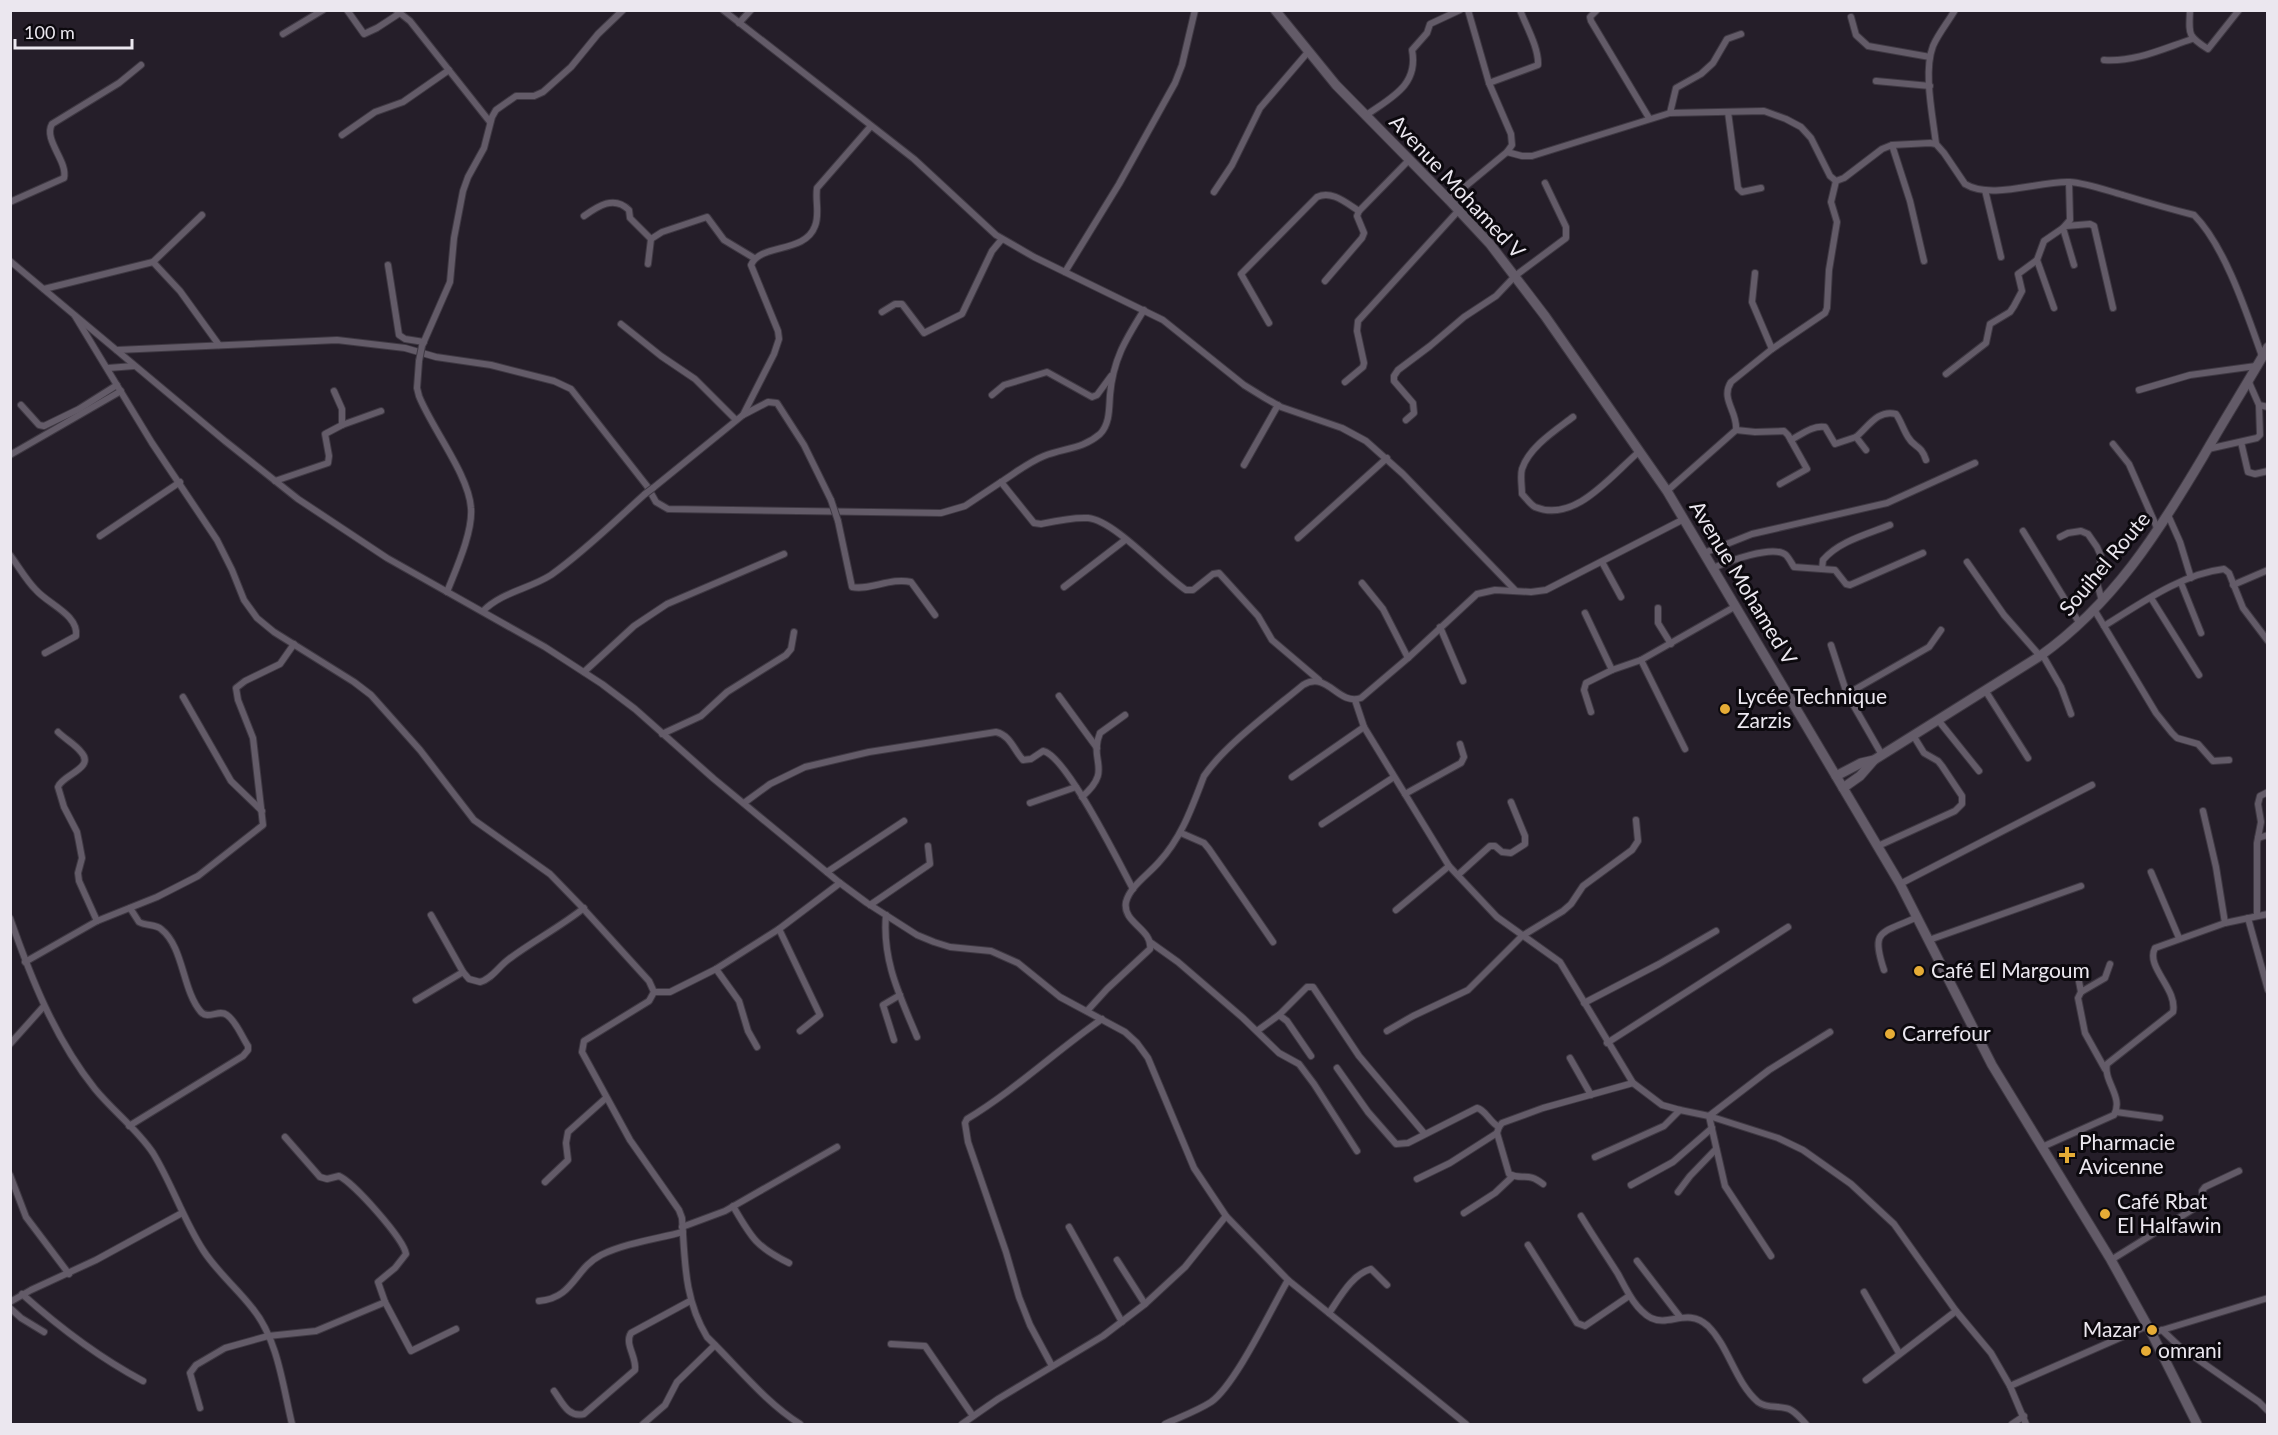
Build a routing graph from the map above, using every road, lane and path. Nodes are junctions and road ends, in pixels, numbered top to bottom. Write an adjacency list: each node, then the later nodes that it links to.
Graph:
1 (323, 10): 18 (street)
2 (347, 10): 15 (street)
3 (622, 10): 33 (street)
4 (723, 10): 17 (street)
5 (751, 10): 17 (street)
6 (1195, 10): 64 (street)
7 (1275, 10): 21 (main road, Avenue Mohamed V)
8 (1460, 10): 31 (street)
9 (1468, 10): 27 (street)
10 (1520, 10): 27 (street)
11 (1597, 10): 32 (street)
12 (1955, 10): 22 (street)
13 (2190, 10): 20 (street)
14 (2239, 10): 20 (street)
15 (398, 12): 25 (street)
16 (1851, 17): 22 (street)
17 (739, 23): 34 (street)
18 (283, 34)
19 (1741, 34): 30 (street)
20 (2192, 39): 23 (street)
21 (1308, 52): 31 (main road, Avenue Mohamed V); 45 (street)
22 (1930, 57): 28 (street)
23 (2104, 60)
24 (141, 64): 47 (street)
25 (449, 70): 33 (street); 35 (street)
26 (1876, 81): 28 (street)
27 (1489, 83): 38 (street)
28 (1930, 86): 36 (street)
29 (1728, 112): 30 (street); 40 (street); 43 (street)
30 (1670, 114): 32 (street)
31 (1365, 116): 39 (main road, Avenue Mohamed V)
32 (1649, 118): 38 (street)
33 (490, 122): 76 (street)
34 (871, 126): 54 (street); 56 (street)
35 (342, 135)
36 (1936, 144): 37 (street); 44 (street)
37 (1892, 145): 40 (street); 58 (street)
38 (1507, 152): 46 (street)
39 (1409, 160): 46 (main road, Avenue Mohamed V); 48 (street)
40 (1836, 181): 79 (street)
41 (2069, 182): 44 (street); 52 (street); 81 (street)
42 (1545, 183): 66 (street)
43 (1761, 188)
44 (1985, 190): 55 (street)
45 (1214, 192)
46 (1449, 200): 49 (main road, Avenue Mohamed V)
47 (10, 202)
48 (1360, 210): 67 (street); 74 (street)
49 (1459, 210): 66 (main road, Avenue Mohamed V); 88 (street)
50 (202, 215): 59 (street)
51 (584, 216): 53 (street)
52 (2065, 227): 57 (street); 63 (street); 70 (street)
53 (651, 239): 56 (street); 60 (street)
54 (1002, 239): 64 (street); 73 (street)
55 (2001, 257)
56 (753, 258): 98 (street)
57 (2037, 260): 69 (street); 86 (street)
58 (1924, 261)
59 (153, 262): 68 (street); 77 (street)
60 (648, 264)
61 (12, 265): 68 (street)
62 (388, 265): 76 (street)
63 (2074, 265)
64 (1065, 272): 72 (street)
65 (1755, 273): 79 (street)
66 (1515, 276): 101 (street); 110 (main road, Avenue Mohamed V)
67 (1325, 281)
68 (44, 289): 71 (street)
69 (2054, 308)
70 (2113, 308)
71 (72, 310): 80 (street); 84 (street)
72 (1146, 311): 85 (street); 94 (street)
73 (882, 312)
74 (1269, 323)
75 (621, 324): 100 (street)
76 (423, 344): 146 (street, bridge)
77 (219, 345): 80 (street); 120 (street)
78 (2268, 347): 81 (main road, Souihel Route)
79 (1772, 349): 103 (street)
80 (117, 350): 82 (street)
81 (2262, 356): 83 (main road, Souihel Route)
82 (135, 366): 84 (street); 117 (street)
83 (2256, 366): 87 (main road, Souihel Route); 90 (street)
84 (108, 368): 89 (street)
85 (1113, 374): 92 (street); 120 (street)
86 (1946, 374)
87 (2248, 380): 95 (street); 108 (main road, Souihel Route)
88 (1345, 382)
89 (119, 388): 93 (street); 111 (street); 118 (street)
90 (2139, 390)
91 (334, 391): 102 (street)
92 (992, 395)
93 (21, 405)
94 (1278, 405): 112 (street); 115 (street)
95 (2259, 405): 96 (street); 106 (street)
96 (2268, 407)
97 (381, 411): 102 (street)
98 (743, 415): 100 (street); 155 (street, bridge)
99 (1573, 417): 110 (street)
100 (736, 420): 152 (street, bridge)
101 (1406, 420)
102 (342, 425): 117 (street)
103 (1736, 430): 105 (street); 121 (street)
104 (1856, 437): 105 (street); 109 (street); 113 (street)
105 (1791, 440): 119 (street)
106 (2241, 442): 108 (street); 116 (street)
107 (2113, 444): 126 (street)
108 (2207, 449): 122 (main road, Souihel Route)
109 (1866, 450)
110 (1640, 451): 121 (main road, Avenue Mohamed V)
111 (10, 455)
112 (1387, 458): 129 (street); 145 (street)
113 (1926, 460)
114 (1975, 463): 131 (street)
115 (1244, 465)
116 (2268, 471)
117 (275, 481): 146 (street)
118 (180, 482): 127 (street); 163 (street)
119 (1780, 484)
120 (1004, 486): 130 (street)
121 (1667, 491): 123 (main road, Avenue Mohamed V)
122 (2168, 515): 126 (main road, Souihel Route); 140 (street)
123 (1684, 519): 131 (main road, Avenue Mohamed V); 135 (street)
124 (1890, 525): 138 (street)
125 (2023, 531): 156 (street)
126 (2158, 531): 149 (main road, Souihel Route)
127 (100, 536)
128 (2060, 537): 149 (street)
129 (1298, 538)
130 (1125, 540): 144 (street); 173 (street)
131 (1704, 553): 137 (main road, Avenue Mohamed V)
132 (784, 554): 171 (street)
133 (1923, 554): 138 (street)
134 (10, 555): 166 (street)
135 (1602, 561): 145 (street); 147 (street)
136 (1967, 562): 167 (street)
137 (1713, 568): 138 (street); 150 (main road, Avenue Mohamed V)
138 (1822, 569)
139 (2268, 570): 143 (street)
140 (2191, 578): 142 (street); 143 (street)
141 (1362, 583): 168 (street)
142 (2181, 583): 148 (street); 161 (street)
143 (2233, 585): 162 (street)
144 (1065, 587)
145 (1515, 590): 158 (street)
146 (447, 592): 152 (street)
147 (1622, 597)
148 (2151, 598): 157 (street); 172 (street)
149 (2102, 602): 153 (main road, Souihel Route)
150 (1736, 606): 164 (street); 195 (main road, Avenue Mohamed V)
151 (1658, 608): 164 (street)
152 (483, 611): 171 (street)
153 (2095, 611): 156 (main road, Souihel Route); 157 (street)
154 (1586, 613): 170 (street)
155 (935, 615)
156 (2080, 625): 167 (main road, Souihel Route)
157 (2104, 626): 193 (street)
158 (1440, 627): 168 (street); 174 (street)
159 (1941, 630): 176 (street)
160 (794, 632): 186 (street)
161 (2201, 633)
162 (2268, 641)
163 (294, 644): 207 (street); 227 (street)
164 (1671, 644): 169 (street)
165 (1831, 645): 176 (street)
166 (45, 653)
167 (2041, 655): 175 (main road, Souihel Route); 181 (street)
168 (1408, 658): 179 (street)
169 (1641, 660): 170 (street); 190 (street)
170 (1612, 670): 180 (street)
171 (584, 672): 186 (street)
172 (2199, 675)
173 (1319, 681): 179 (street); 212 (street)
174 (1463, 681)
175 (1985, 690): 183 (main road, Souihel Route); 192 (street)
176 (1847, 694): 191 (street)
177 (1059, 696): 189 (street)
178 (183, 697): 207 (street)
179 (1355, 700): 184 (street)
180 (1591, 712)
181 (2071, 714)
182 (1125, 715): 189 (street)
183 (1938, 720): 187 (main road, Souihel Route); 194 (street)
184 (1364, 727): 196 (street); 197 (street)
185 (58, 732): 236 (street)
186 (662, 734): 206 (street)
187 (1913, 735): 191 (main road, Souihel Route); 216 (street)
188 (1460, 744): 202 (street)
189 (1097, 748): 203 (street)
190 (1685, 749)
191 (1878, 758): 195 (main road); 200 (main road)
192 (2028, 758)
193 (2229, 760)
194 (1979, 771)
195 (1836, 776): 200 (main road, Avenue Mohamed V)
196 (1292, 777)
197 (1394, 777): 202 (street); 211 (street)
198 (2092, 785): 222 (street)
199 (1076, 787): 203 (street); 205 (street); 206 (street)
200 (1843, 788): 216 (main road, Avenue Mohamed V)
201 (2268, 792): 214 (street)
202 (1405, 794): 217 (street)
203 (1082, 797): 224 (street)
204 (1511, 802): 220 (street)
205 (1030, 803)
206 (744, 804): 218 (street)
207 (262, 811): 226 (street)
208 (2203, 811): 237 (street)
209 (904, 820): 218 (street)
210 (1635, 820): 241 (street)
211 (1322, 824)
212 (1181, 833): 224 (street); 245 (street)
213 (2268, 835): 214 (street)
214 (2258, 838): 232 (street)
215 (928, 846): 225 (street)
216 (1878, 846): 222 (main road, Avenue Mohamed V)
217 (1449, 866): 220 (street); 228 (street)
218 (827, 872): 221 (street)
219 (2151, 872): 242 (street)
220 (1459, 874): 241 (street)
221 (840, 883): 225 (street); 239 (street)
222 (1900, 884): 233 (main road, Avenue Mohamed V)
223 (2081, 886): 243 (street)
224 (1133, 889): 244 (street)
225 (870, 905): 231 (street)
226 (129, 908): 236 (street); 282 (street)
227 (584, 908): 251 (street); 253 (street)
228 (1396, 910)
229 (2268, 914): 232 (street)
230 (430, 915): 251 (street)
231 (886, 915): 255 (street); 259 (street)
232 (2257, 915): 235 (street)
233 (1917, 917): 243 (main road, Avenue Mohamed V); 249 (street)
234 (10, 918): 246 (street)
235 (2248, 918): 237 (street); 252 (street)
236 (97, 921): 246 (street)
237 (2225, 923): 242 (street)
238 (1788, 927): 268 (street)
239 (779, 929): 248 (street); 262 (street)
240 (1716, 931): 257 (street)
241 (1522, 936): 257 (street); 264 (street)
242 (2179, 938): 274 (street)
243 (1929, 940): 288 (main road, Avenue Mohamed V)
244 (1150, 942): 259 (street); 263 (street)
245 (1273, 942)
246 (25, 962): 258 (street)
247 (2110, 964): 254 (street)
248 (716, 969): 253 (street); 270 (street)
249 (1884, 970)
250 (2077, 970): 254 (street)
251 (463, 972): 256 (street)
252 (2268, 990)
253 (654, 992): 277 (street)
254 (2081, 992): 274 (street)
255 (900, 995): 266 (street); 267 (street)
256 (416, 1000)
257 (1584, 1003): 268 (street)
258 (44, 1006): 269 (street); 282 (street)
259 (1088, 1011): 261 (street)
260 (1279, 1015): 263 (street); 271 (street); 285 (street)
261 (1102, 1019): 303 (street); 338 (street)
262 (800, 1031)
263 (1257, 1031): 290 (street)
264 (1387, 1031)
265 (1830, 1032): 280 (street)
266 (916, 1037)
267 (894, 1040)
268 (1607, 1043): 275 (street)
269 (10, 1044)
270 (757, 1047)
271 (1311, 1056)
272 (1570, 1058): 276 (street)
273 (1337, 1068): 285 (street)
274 (2105, 1068): 279 (street)
275 (1633, 1083): 276 (street); 278 (street)
276 (1591, 1095): 284 (street)
277 (606, 1098): 296 (street); 306 (street)
278 (1680, 1110): 280 (street); 291 (street)
279 (2116, 1112): 281 (street); 288 (street)
280 (1709, 1116): 283 (street); 326 (street)
281 (2160, 1118)
282 (129, 1126): 301 (street)
283 (1712, 1128): 289 (street); 298 (street)
284 (1498, 1130): 285 (street); 294 (street); 295 (street)
285 (1424, 1133)
286 (285, 1137): 323 (street)
287 (837, 1147): 300 (street)
288 (2042, 1147): 310 (main road, Avenue Mohamed V)
289 (1716, 1149): 299 (street); 308 (street)
290 (1357, 1150)
291 (1595, 1156)
292 (2239, 1171): 310 (street)
293 (10, 1175): 313 (street)
294 (1513, 1176): 297 (street); 302 (street)
295 (1417, 1179)
296 (545, 1182)
297 (1543, 1184)
298 (1631, 1185)
299 (1678, 1192)
300 (733, 1206): 306 (street); 312 (street)
301 (182, 1213): 313 (street); 334 (street)
302 (1464, 1213)
303 (1226, 1216): 314 (street); 324 (street)
304 (1581, 1216): 318 (street)
305 (1069, 1227): 329 (street)
306 (683, 1230): 320 (street); 321 (street)
307 (1528, 1245): 318 (street)
308 (1772, 1256)
309 (1117, 1260): 324 (street)
310 (2111, 1260): 331 (main road, Avenue Mohamed V)
311 (1637, 1261): 328 (street)
312 (789, 1263)
313 (69, 1274): 317 (street)
314 (1288, 1280): 327 (street); 351 (street)
315 (1387, 1285): 327 (street)
316 (1864, 1292): 337 (street)
317 (22, 1294): 322 (street); 340 (street)
318 (1629, 1296): 328 (street)
319 (2268, 1298): 332 (street)
320 (539, 1301)
321 (690, 1301): 336 (street); 342 (street)
322 (10, 1302)
323 (385, 1302): 330 (street); 334 (street)
324 (1145, 1304): 329 (street)
325 (10, 1308): 333 (street)
326 (1956, 1311): 337 (street); 341 (street)
327 (1329, 1313): 352 (street)
328 (1680, 1317): 353 (street)
329 (1122, 1322): 338 (street)
330 (456, 1329)
331 (2150, 1330): 332 (street); 341 (street); 356 (main road, Avenue Mohamed V)
332 (2162, 1330): 344 (street)
333 (44, 1332)
334 (268, 1336): 343 (street); 347 (street)
335 (891, 1344): 345 (street)
336 (715, 1345): 348 (street); 349 (street)
337 (1899, 1353): 339 (street)
338 (1053, 1366): 345 (street)
339 (1866, 1380)
340 (143, 1381)
341 (2010, 1386): 346 (street)
342 (554, 1391)
343 (200, 1408)
344 (2268, 1411)
345 (973, 1416): 350 (street)
346 (2024, 1416): 354 (street); 355 (street)
347 (292, 1425)
348 (643, 1425)
349 (800, 1425)
350 (962, 1425)
351 (1165, 1425)
352 (1466, 1425)
353 (1806, 1425)
354 (2012, 1425)
355 (2026, 1425)
356 (2197, 1425)

